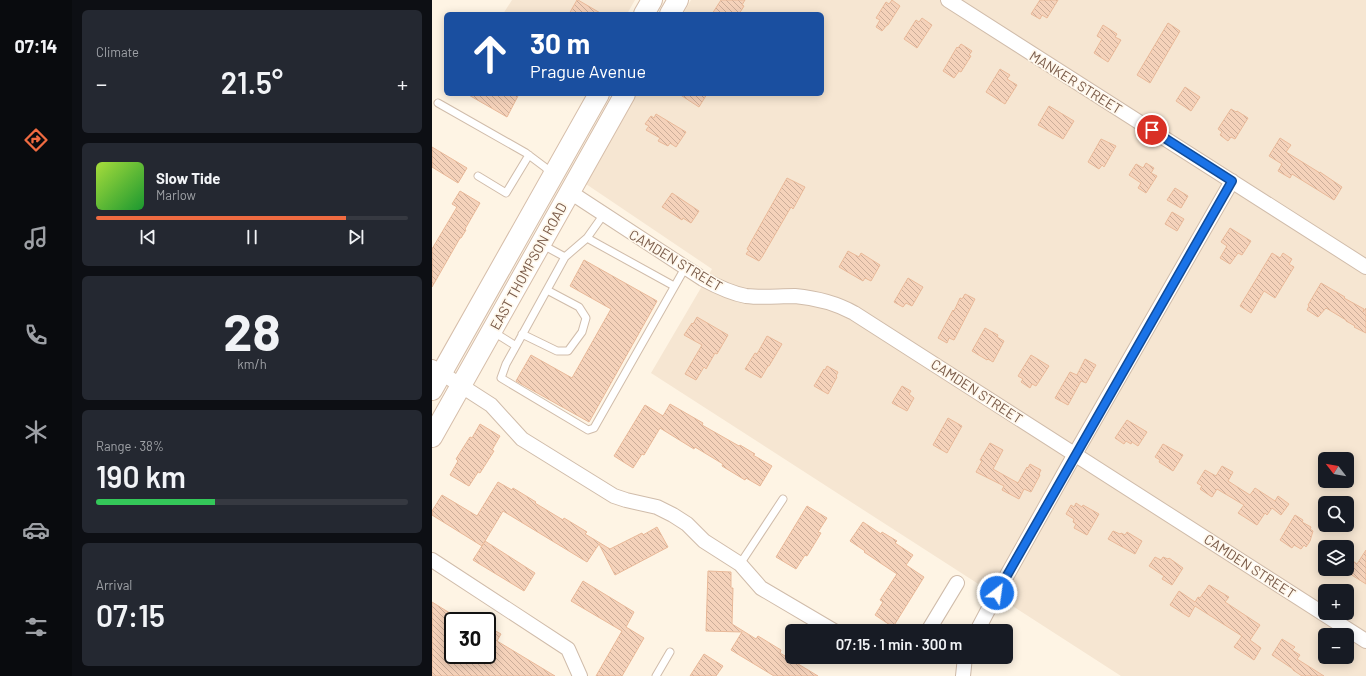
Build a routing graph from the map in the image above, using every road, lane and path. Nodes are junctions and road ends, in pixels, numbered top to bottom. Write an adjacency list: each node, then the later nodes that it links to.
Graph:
1 (652, 0): 4 (main road)
2 (678, 0): 5 (main road)
3 (948, 0): 12 (street, MANKER STREET)
4 (645, 12)
5 (671, 12)
6 (598, 96): 11 (main road, EAST THOMPSON ROAD)
7 (624, 96): 13 (main road, EAST THOMPSON ROAD)
8 (438, 103): 9 (lane)
9 (529, 155): 10 (lane); 11 (lane)
10 (478, 176)
11 (552, 178): 13 (main road); 25 (main road, EAST THOMPSON ROAD)
12 (1232, 181): 18 (street, MANKER STREET); 27 (street)
13 (570, 192): 14 (street, CAMDEN STREET); 16 (main road, EAST THOMPSON ROAD)
14 (604, 214): 15 (lane); 19 (street, CAMDEN STREET)
15 (587, 238): 17 (lane); 20 (lane)
16 (541, 244): 17 (lane); 22 (main road, EAST THOMPSON ROAD)
17 (564, 257): 21 (lane)
18 (1366, 267)
19 (685, 268): 20 (lane); 27 (street, CAMDEN STREET)
20 (674, 286): 24 (lane)
21 (546, 290): 23 (lane); 23 (lane)
22 (492, 331): 24 (lane); 25 (main road, EAST THOMPSON ROAD)
23 (522, 334): 24 (lane)
24 (516, 346)
25 (443, 379): 26 (main road, EAST THOMPSON ROAD); 30 (street)
26 (432, 437)
27 (1075, 454): 34 (street); 35 (street, CAMDEN STREET)
28 (783, 499): 30 (lane)
29 (432, 560): 38 (street)
30 (740, 564): 32 (street)
31 (958, 584): 33 (street)
32 (822, 624)
33 (932, 624)
34 (981, 624)
35 (1366, 641)
36 (670, 652): 39 (lane)
37 (964, 664): 40 (street)
38 (580, 676)
39 (656, 676)
40 (963, 676)

